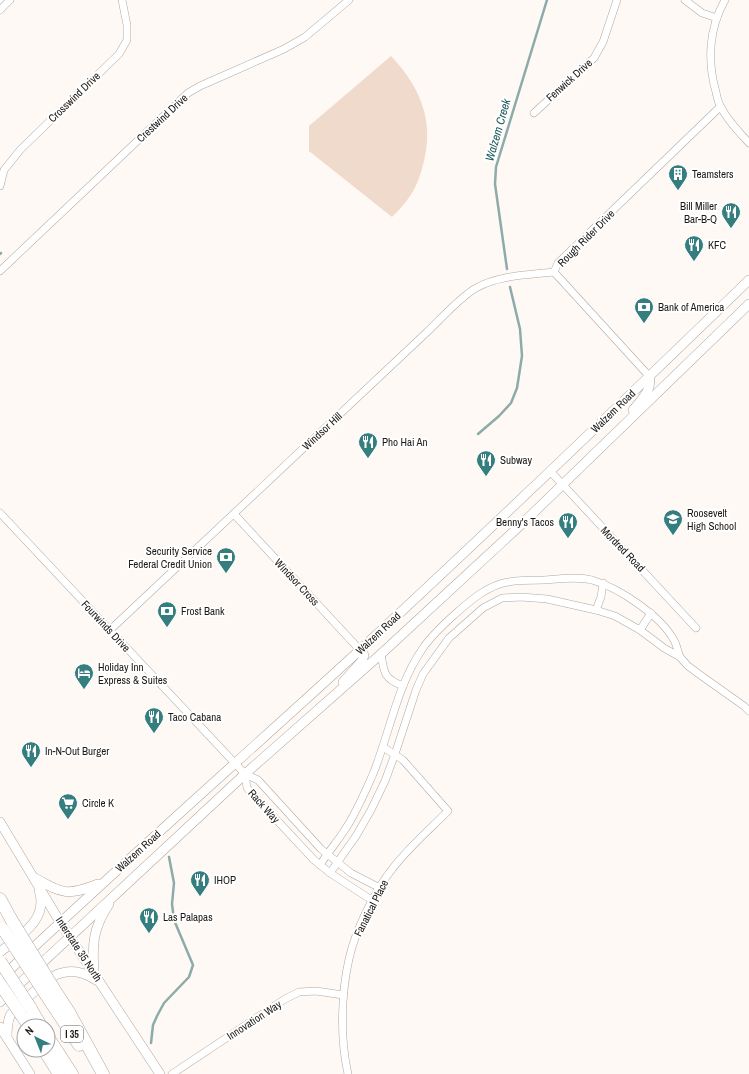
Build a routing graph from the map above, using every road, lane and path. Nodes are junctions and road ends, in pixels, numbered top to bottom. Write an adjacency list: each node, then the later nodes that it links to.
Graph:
1 (10, 0): 7 (street)
2 (122, 0): 12 (street, Crosswind Drive)
3 (349, 0): 13 (street, Crestwind Drive)
4 (617, 0): 10 (street, Fenwick Drive)
5 (685, 0): 8 (street)
6 (725, 0): 8 (street)
7 (0, 10)
8 (717, 18): 9 (street)
9 (720, 107): 11 (street); 14 (street, Rough Rider Drive)
10 (534, 113)
11 (749, 143)
12 (0, 186)
13 (0, 271)
14 (554, 272): 17 (street, Rough Rider Drive); 22 (street, Windsor Hill)
15 (749, 280): 17 (main road, Walzem Road)
16 (749, 304): 18 (main road, Walzem Road)
17 (649, 376): 18 (main road); 19 (main road, Walzem Road)
18 (616, 434): 20 (main road, Walzem Road)
19 (550, 471): 20 (street, Mordred Road); 29 (main road, Walzem Road)
20 (563, 486): 26 (street, Mordred Road); 30 (main road, Walzem Road)
21 (0, 513): 27 (street, Fourwinds Drive)
22 (234, 514): 27 (street, Windsor Hill); 29 (street, Windsor Cross)
23 (603, 583): 24 (street); 25 (street); 32 (street)
24 (596, 610): 28 (street); 36 (street)
25 (651, 613): 28 (street); 31 (street)
26 (696, 628)
27 (110, 630): 37 (street, Fourwinds Drive)
28 (640, 630): 31 (street)
29 (360, 650): 33 (main road); 37 (main road, Walzem Road)
30 (381, 654): 32 (street); 33 (main road, Walzem Road)
31 (680, 657): 34 (street)
32 (403, 686): 35 (street)
33 (325, 705): 38 (main road, Walzem Road)
34 (749, 711)
35 (383, 747): 36 (street); 40 (street)
36 (395, 754): 41 (street); 46 (street, Fanatical Place)
37 (236, 763): 38 (street, Fourwinds Drive); 45 (main road, Walzem Road)
38 (246, 774): 40 (street, Rack Way); 42 (street, Rack Way); 47 (main road, Walzem Road)
39 (0, 822): 44 (main road, Interstate 35 North)
40 (327, 854): 41 (street, Rack Way); 42 (street)
41 (338, 863): 43 (street); 46 (street, Rack Way)
42 (320, 865): 43 (street, Rack Way)
43 (330, 873): 49 (street, Rack Way)
44 (34, 878): 45 (main road); 50 (main road, Interstate 35 North); 53 (main road)
45 (103, 883): 50 (main road, Walzem Road)
46 (380, 888): 49 (street, Fanatical Place)
47 (116, 893): 52 (main road, Walzem Road); 55 (main road)
48 (0, 899): 51 (highway)
49 (373, 901): 60 (street, Fanatical Place)
50 (60, 922): 52 (main road, Interstate 35 North); 56 (main road, Walzem Road)
51 (5, 924): 59 (highway, I 35, bridge)
52 (70, 936): 55 (main road, Interstate 35 North); 61 (main road, Walzem Road)
53 (0, 952)
54 (0, 961): 62 (highway, bridge)
55 (94, 973): 57 (main road, Interstate 35 North)
56 (0, 979)
57 (101, 983): 66 (main road); 74 (main road, Interstate 35 North)
58 (0, 984): 62 (highway, bridge)
59 (50, 992): 72 (highway, I 35); 73 (highway)
60 (344, 994): 75 (street, Innovation Way); 76 (street, Fanatical Place)
61 (0, 1002)
62 (26, 1012): 63 (highway); 64 (highway)
63 (27, 1018)
64 (32, 1018)
65 (0, 1027): 66 (main road)
66 (3, 1036): 69 (main road)
67 (56, 1049): 71 (highway, I 35)
68 (49, 1058): 70 (highway)
69 (30, 1074)
70 (60, 1074)
71 (72, 1074)
72 (98, 1074)
73 (103, 1074)
74 (160, 1074)
75 (172, 1074)
76 (348, 1074)

